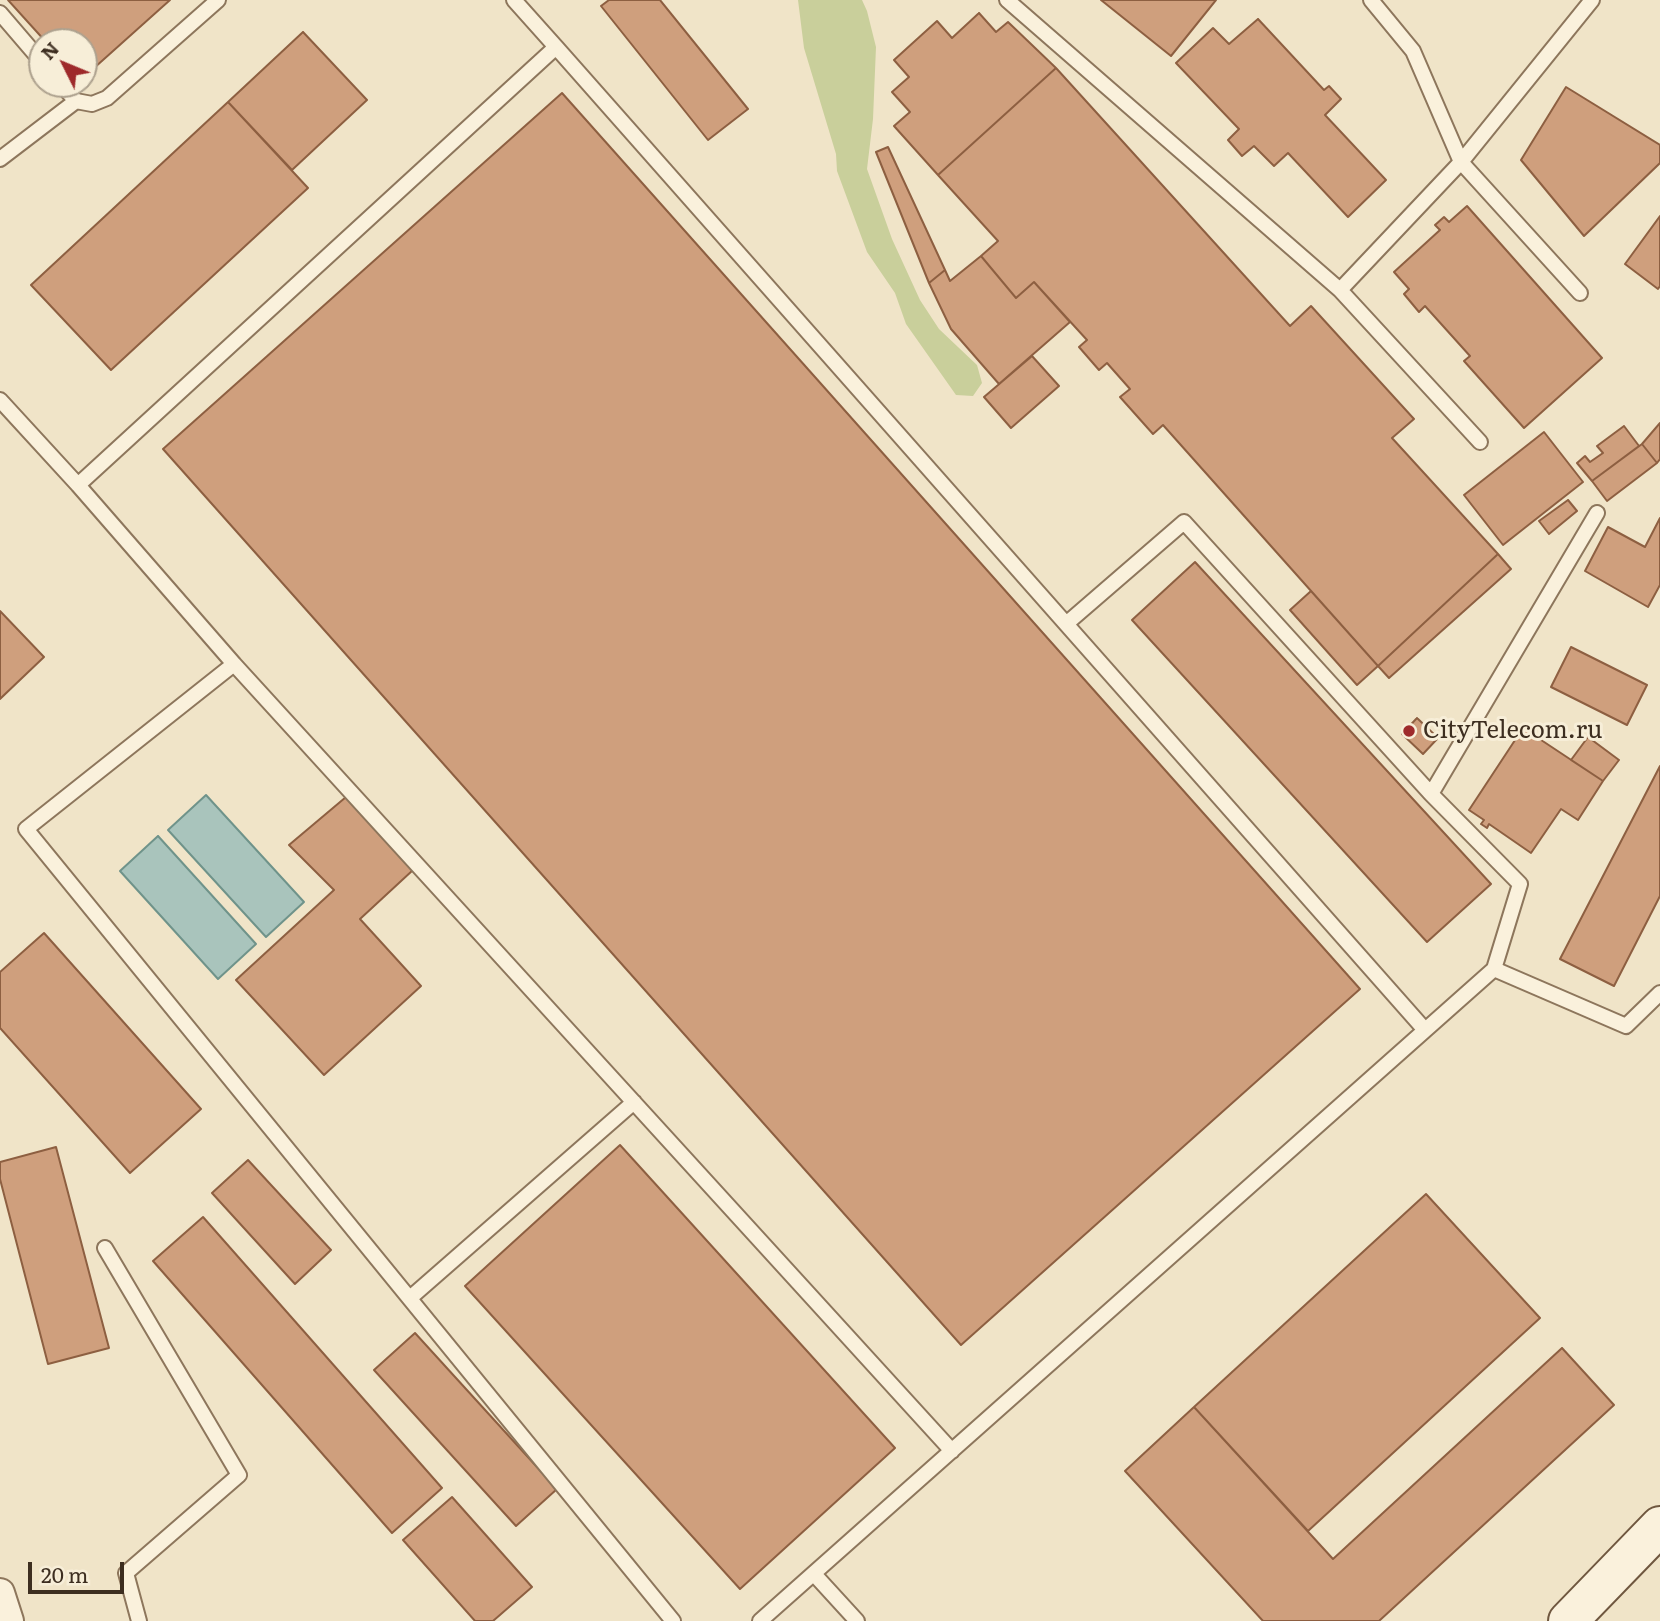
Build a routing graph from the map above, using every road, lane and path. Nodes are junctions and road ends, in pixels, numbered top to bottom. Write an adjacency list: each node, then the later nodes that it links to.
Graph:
1 (218, 0): 10 (lane)
2 (514, 0): 8 (lane)
3 (1007, 0): 13 (lane)
4 (1371, 0): 12 (lane)
5 (1592, 0): 12 (lane)
6 (0, 13): 7 (lane)
7 (28, 46)
8 (556, 47): 17 (lane); 19 (lane)
9 (73, 98): 10 (lane)
10 (76, 101): 11 (lane)
11 (0, 159)
12 (1461, 162): 13 (lane); 14 (lane)
13 (1340, 290): 16 (lane)
14 (1580, 293)
15 (0, 400): 17 (lane)
16 (1480, 442)
17 (78, 485): 20 (lane)
18 (1597, 513): 21 (lane)
19 (1066, 624): 21 (lane); 24 (lane)
20 (234, 664): 25 (lane); 27 (lane)
21 (1431, 794): 22 (lane)
22 (1494, 969): 23 (lane); 24 (lane)
23 (1660, 993)
24 (1425, 1030): 28 (lane)
25 (634, 1102): 27 (lane); 28 (lane)
26 (105, 1248): 33 (lane)
27 (410, 1298): 34 (lane)
28 (952, 1451): 30 (lane)
29 (1660, 1525): 37 (street)
30 (814, 1574): 35 (lane); 36 (lane)
31 (0, 1593): 32 (street)
32 (9, 1621)
33 (139, 1621)
34 (673, 1621)
35 (760, 1621)
36 (857, 1621)
37 (1568, 1621)

